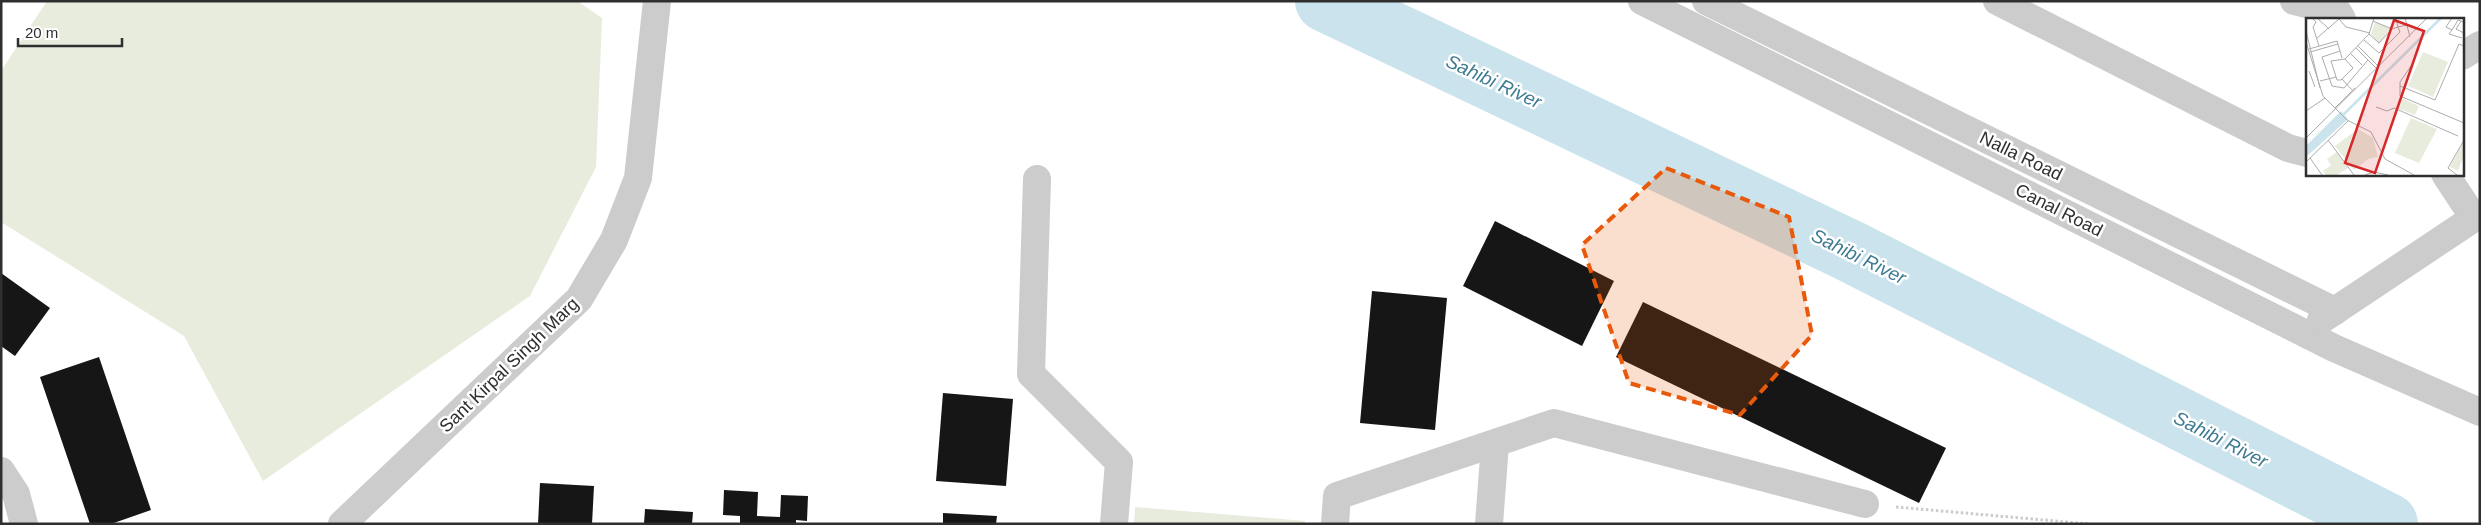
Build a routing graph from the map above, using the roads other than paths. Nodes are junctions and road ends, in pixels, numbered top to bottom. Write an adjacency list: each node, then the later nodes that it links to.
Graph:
1 (657, 1): 20 (street, Sant Kirpal Singh Marg)
2 (1642, 1): 14 (street, Canal Road)
3 (1706, 1): 13 (street, Nalla Road)
4 (1998, 1): 9 (street)
5 (2294, 1): 6 (street)
6 (2340, 11)
7 (2480, 45): 8 (street)
8 (2464, 55)
9 (2306, 153)
10 (2446, 175): 12 (street)
11 (1037, 178): 21 (street)
12 (2477, 216): 13 (street)
13 (2335, 311): 14 (street)
14 (2304, 332): 15 (street, Canal Road)
15 (2480, 412)
16 (1495, 444): 18 (street); 22 (street); 23 (street)
17 (1, 470): 19 (street)
18 (1865, 504)
19 (24, 524)
20 (342, 524)
21 (1114, 524)
22 (1335, 524)
23 (1489, 524)

